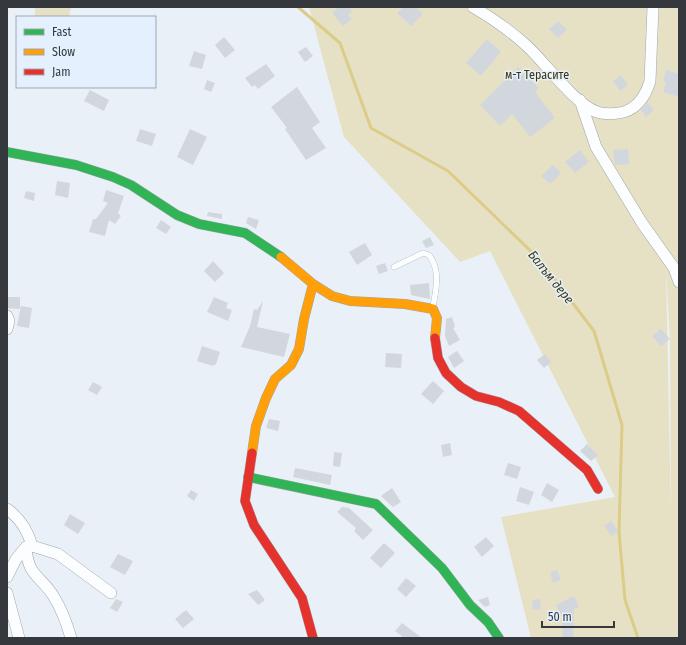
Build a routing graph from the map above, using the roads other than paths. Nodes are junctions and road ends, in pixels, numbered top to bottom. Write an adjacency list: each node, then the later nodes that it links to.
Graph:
1 (473, 7): 3 (street)
2 (653, 7): 3 (street)
3 (580, 100): 6 (street)
4 (7, 152): 7 (street)
5 (394, 267): 8 (lane)
6 (679, 282)
7 (313, 284): 8 (street); 11 (street)
8 (433, 309): 12 (street)
9 (7, 316): 10 (street)
10 (7, 328)
11 (248, 477): 20 (street); 21 (street)
12 (598, 489)
13 (7, 509): 14 (street)
14 (29, 547): 15 (street); 17 (street); 19 (street)
15 (7, 577)
16 (7, 593): 18 (street)
17 (111, 593)
18 (19, 638)
19 (71, 638)
20 (313, 638)
21 (499, 638)

